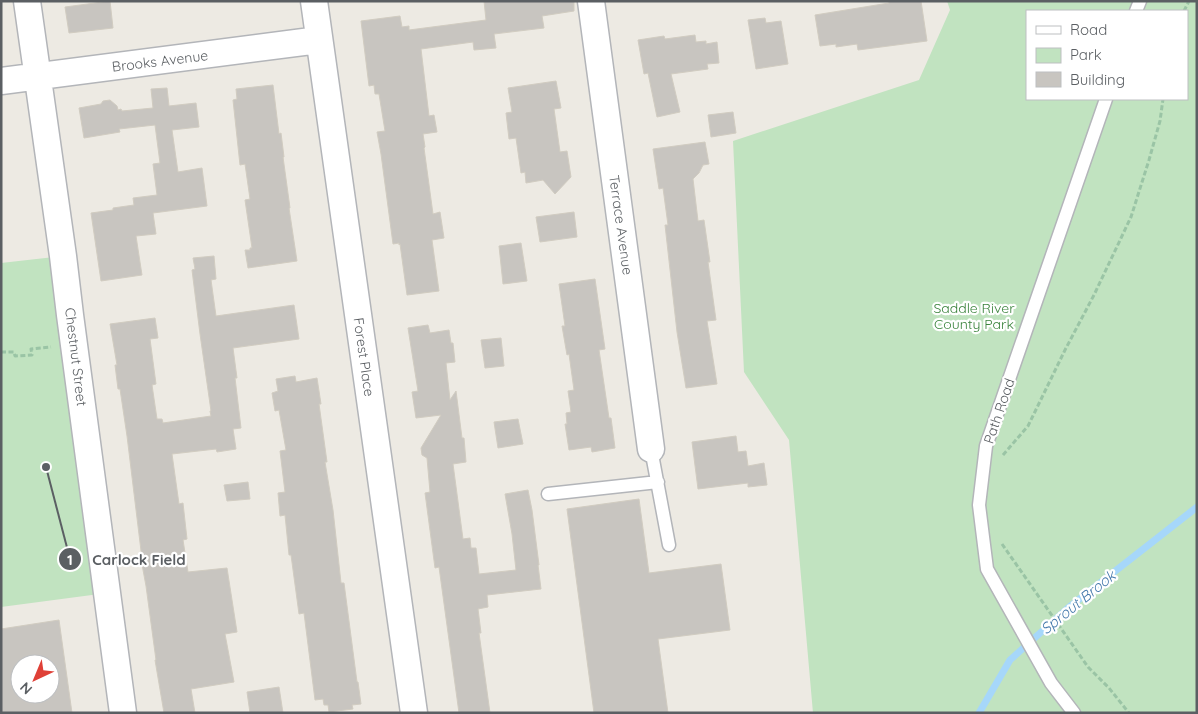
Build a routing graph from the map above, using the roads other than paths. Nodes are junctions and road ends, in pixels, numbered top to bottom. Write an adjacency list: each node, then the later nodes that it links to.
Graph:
1 (27, 1): 5 (street, Chestnut Street)
2 (314, 1): 4 (street, Forest Place)
3 (591, 1): 8 (street, Terrace Avenue)
4 (319, 40): 5 (street, Brooks Avenue); 13 (street, Forest Place)
5 (38, 76): 6 (street, Brooks Avenue); 12 (street, Chestnut Street)
6 (1, 81)
7 (1106, 100): 14 (lane, Path Road)
8 (651, 449): 9 (lane)
9 (658, 482): 10 (lane); 11 (lane)
10 (548, 494)
11 (669, 545)
12 (123, 713)
13 (414, 713)
14 (1074, 713)

